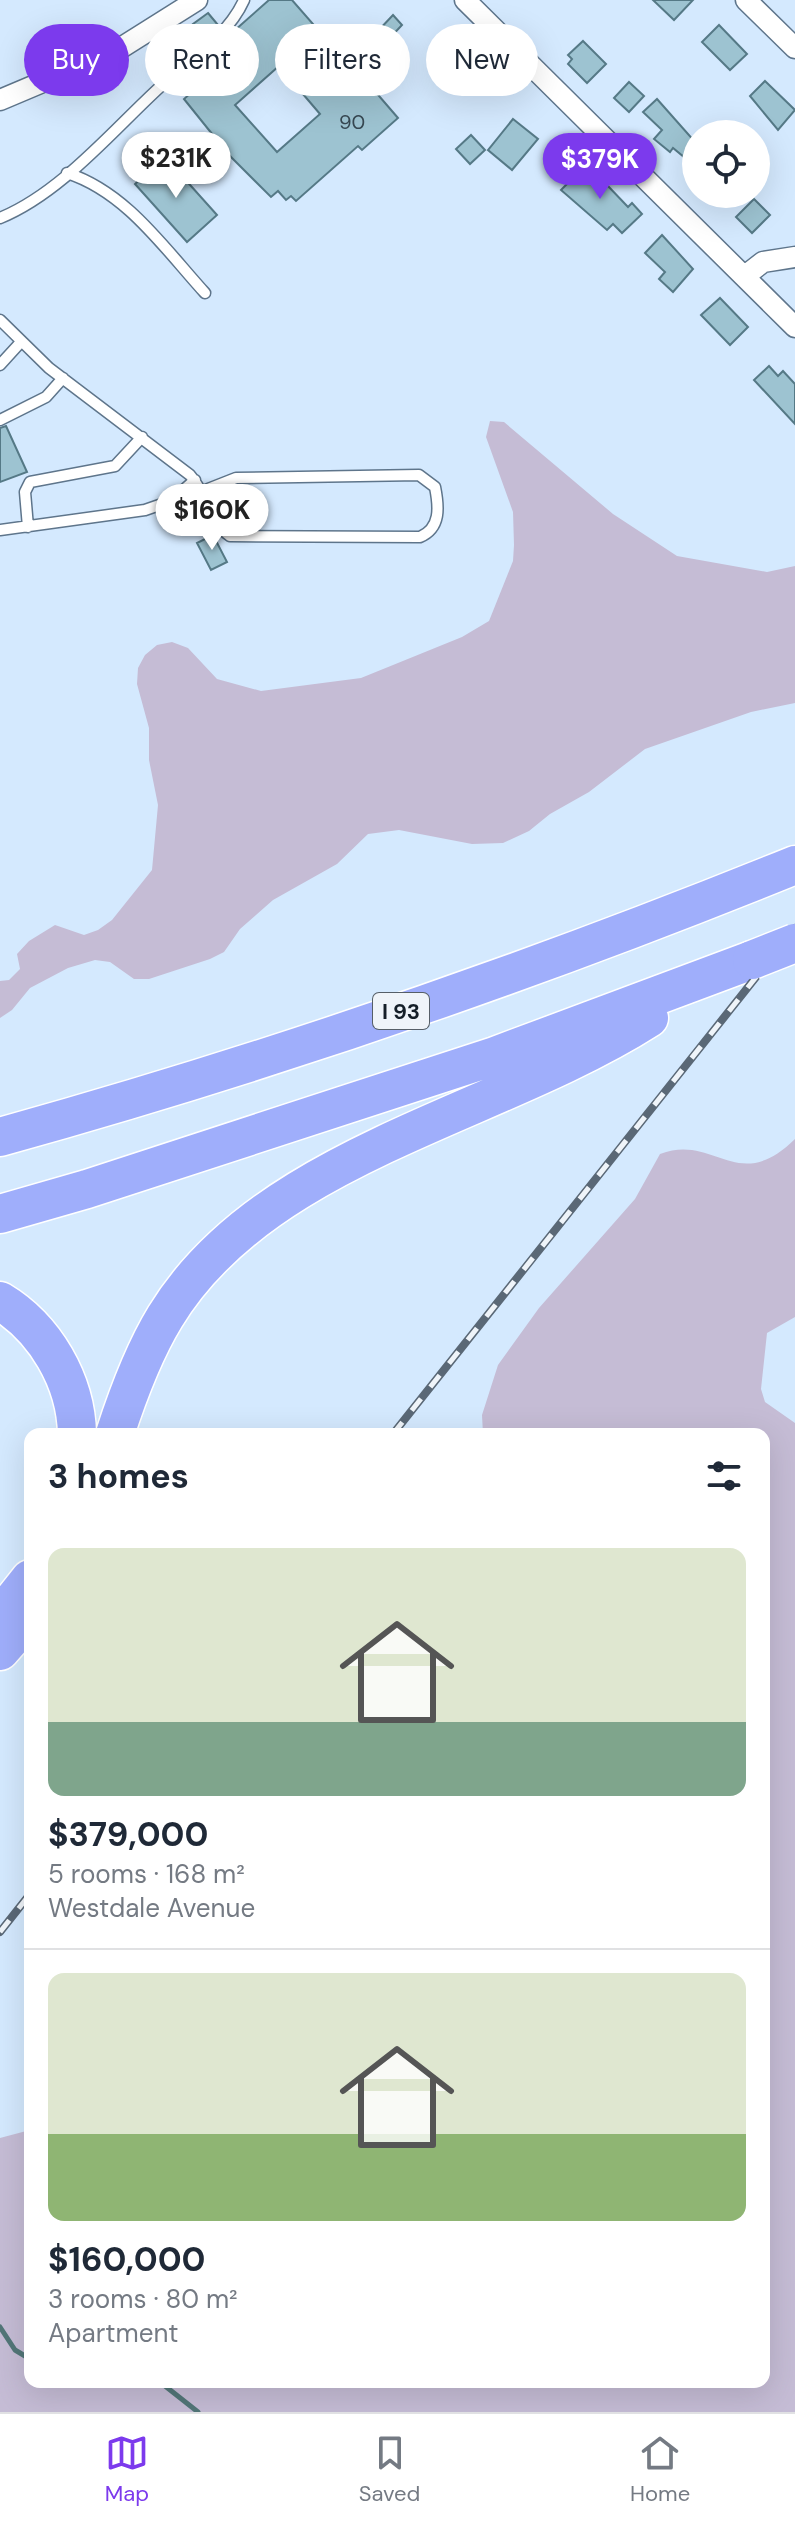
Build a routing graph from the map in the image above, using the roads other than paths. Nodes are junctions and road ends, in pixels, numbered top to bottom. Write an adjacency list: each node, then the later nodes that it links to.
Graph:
1 (197, 0): 6 (street)
2 (244, 0): 7 (lane)
3 (465, 0): 10 (street)
4 (746, 0): 5 (street)
5 (795, 48)
6 (0, 100)
7 (67, 173): 8 (lane); 11 (lane)
8 (0, 218)
9 (795, 257): 10 (street)
10 (745, 276): 13 (street)
11 (205, 293)
12 (0, 320): 14 (lane)
13 (795, 327)
14 (20, 343): 15 (lane); 16 (lane)
15 (0, 365)
16 (63, 378): 17 (lane); 18 (lane)
17 (0, 420)
18 (142, 437): 19 (lane); 21 (lane)
19 (195, 480): 20 (lane); 21 (lane)
20 (203, 491): 20 (lane)
21 (28, 527): 22 (lane)
22 (0, 530)
23 (795, 865): 26 (highway, I 93)
24 (795, 943): 25 (highway, bridge)
25 (713, 977): 27 (highway); 30 (highway)
26 (0, 1137)
27 (0, 1214)
28 (0, 1301): 29 (highway)
29 (76, 1428)
30 (117, 1428)
31 (24, 1587): 32 (highway)
32 (0, 1617)
33 (24, 1624): 34 (highway)
34 (0, 1651)

